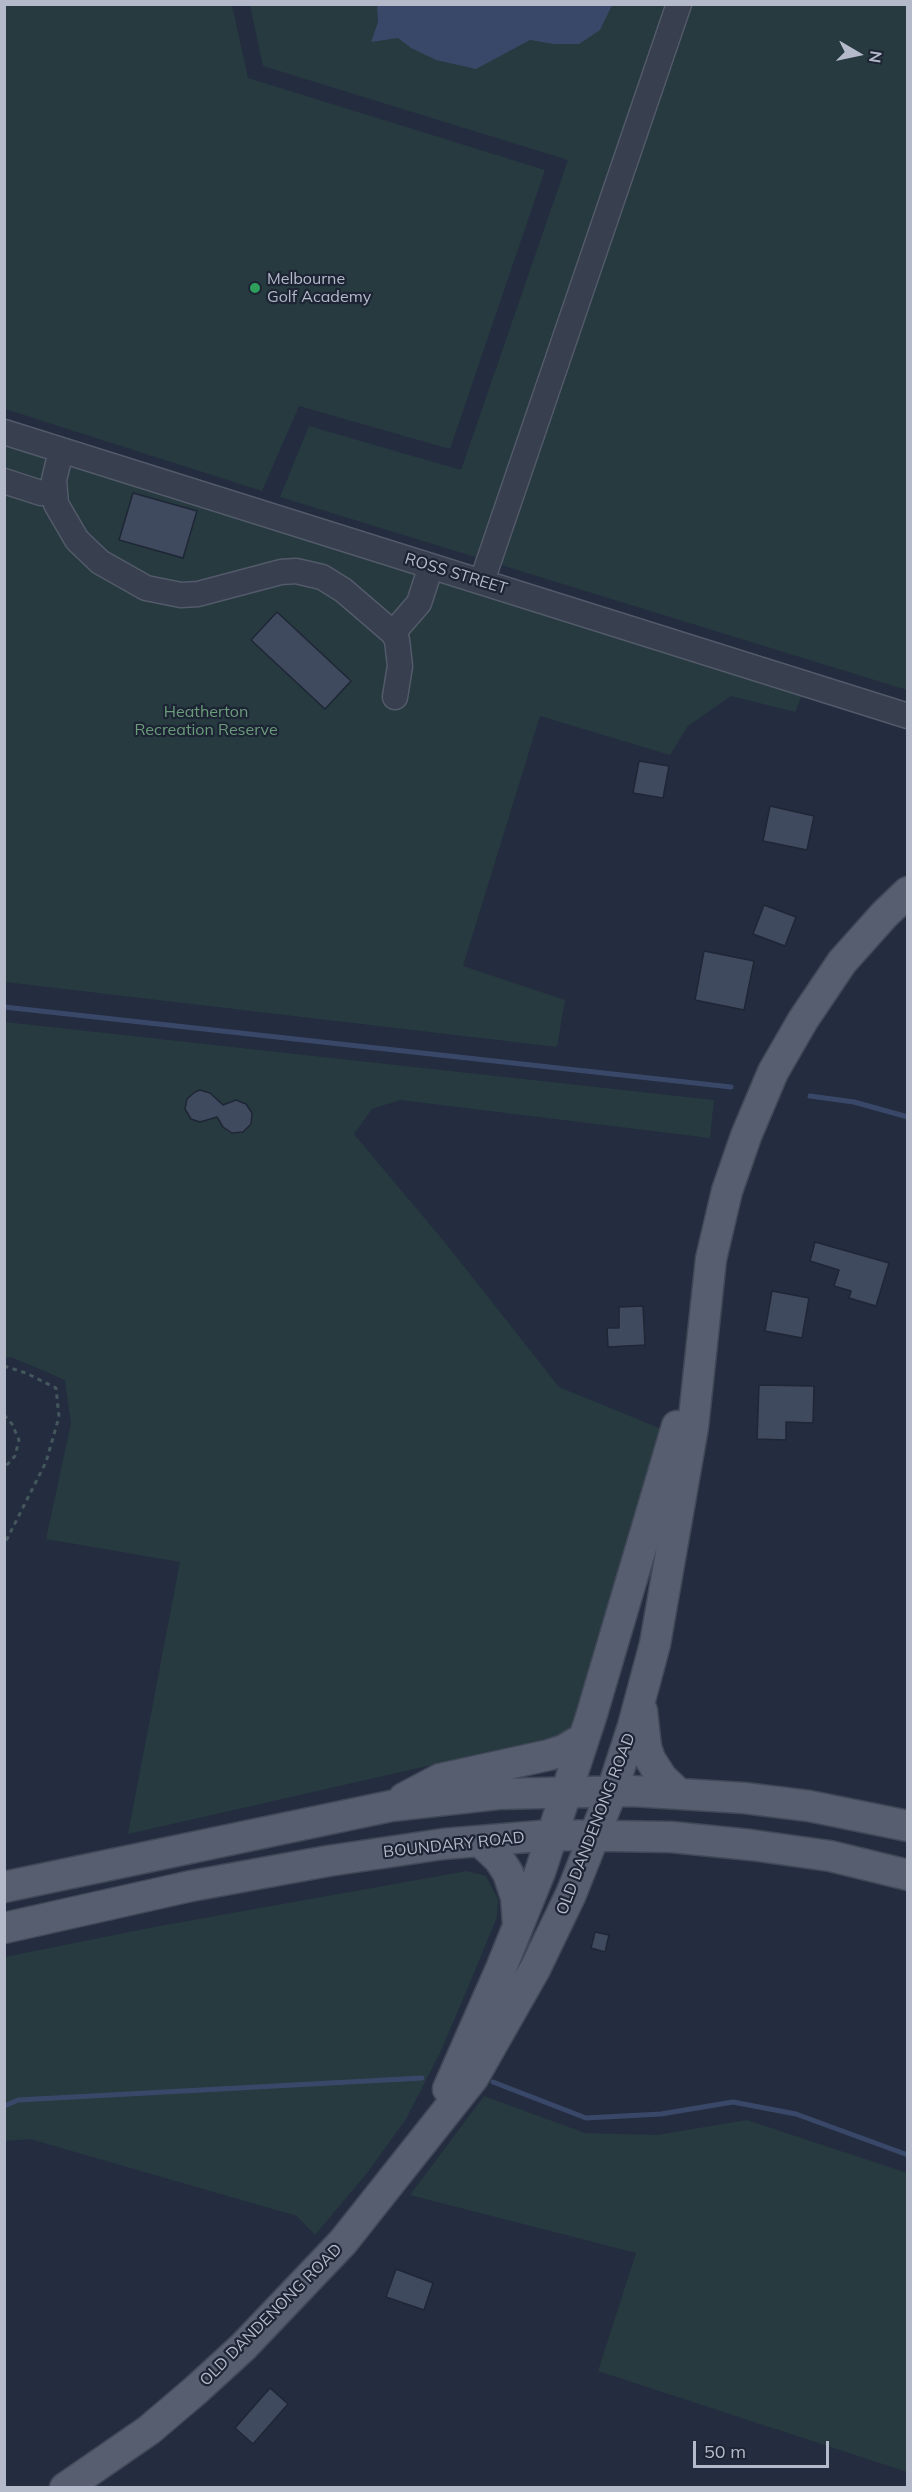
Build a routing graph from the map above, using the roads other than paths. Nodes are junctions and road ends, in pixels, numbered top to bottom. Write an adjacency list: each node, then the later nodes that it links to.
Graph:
1 (680, 4): 7 (street)
2 (4, 432): 3 (street, ROSS STREET)
3 (61, 451): 5 (street); 6 (street, ROSS STREET)
4 (4, 481): 5 (street)
5 (54, 492): 8 (street)
6 (431, 566): 7 (street, ROSS STREET); 8 (street)
7 (482, 581): 10 (street, ROSS STREET)
8 (393, 633): 9 (street)
9 (395, 697)
10 (908, 716)
11 (908, 892): 12 (main road, OLD DANDENONG ROAD)
12 (705, 1333): 13 (main road, OLD DANDENONG ROAD); 14 (main road, OLD DANDENONG ROAD)
13 (640, 1699): 16 (main road, OLD DANDENONG ROAD); 17 (main road)
14 (584, 1738): 15 (main road, OLD DANDENONG ROAD); 18 (main road)
15 (567, 1791): 16 (main road); 18 (main road); 20 (main road, OLD DANDENONG ROAD)
16 (612, 1791): 17 (main road); 21 (main road, OLD DANDENONG ROAD)
17 (678, 1793): 19 (main road)
18 (391, 1806): 24 (main road)
19 (908, 1826)
20 (552, 1835): 21 (main road, BOUNDARY ROAD); 22 (main road, BOUNDARY ROAD); 26 (main road, OLD DANDENONG ROAD)
21 (595, 1836): 23 (main road, BOUNDARY ROAD); 27 (main road, OLD DANDENONG ROAD)
22 (480, 1841): 25 (main road, BOUNDARY ROAD); 26 (main road)
23 (908, 1875)
24 (4, 1887)
25 (4, 1928)
26 (517, 1930): 27 (main road, OLD DANDENONG ROAD)
27 (424, 2140): 28 (main road, OLD DANDENONG ROAD)
28 (65, 2487)

